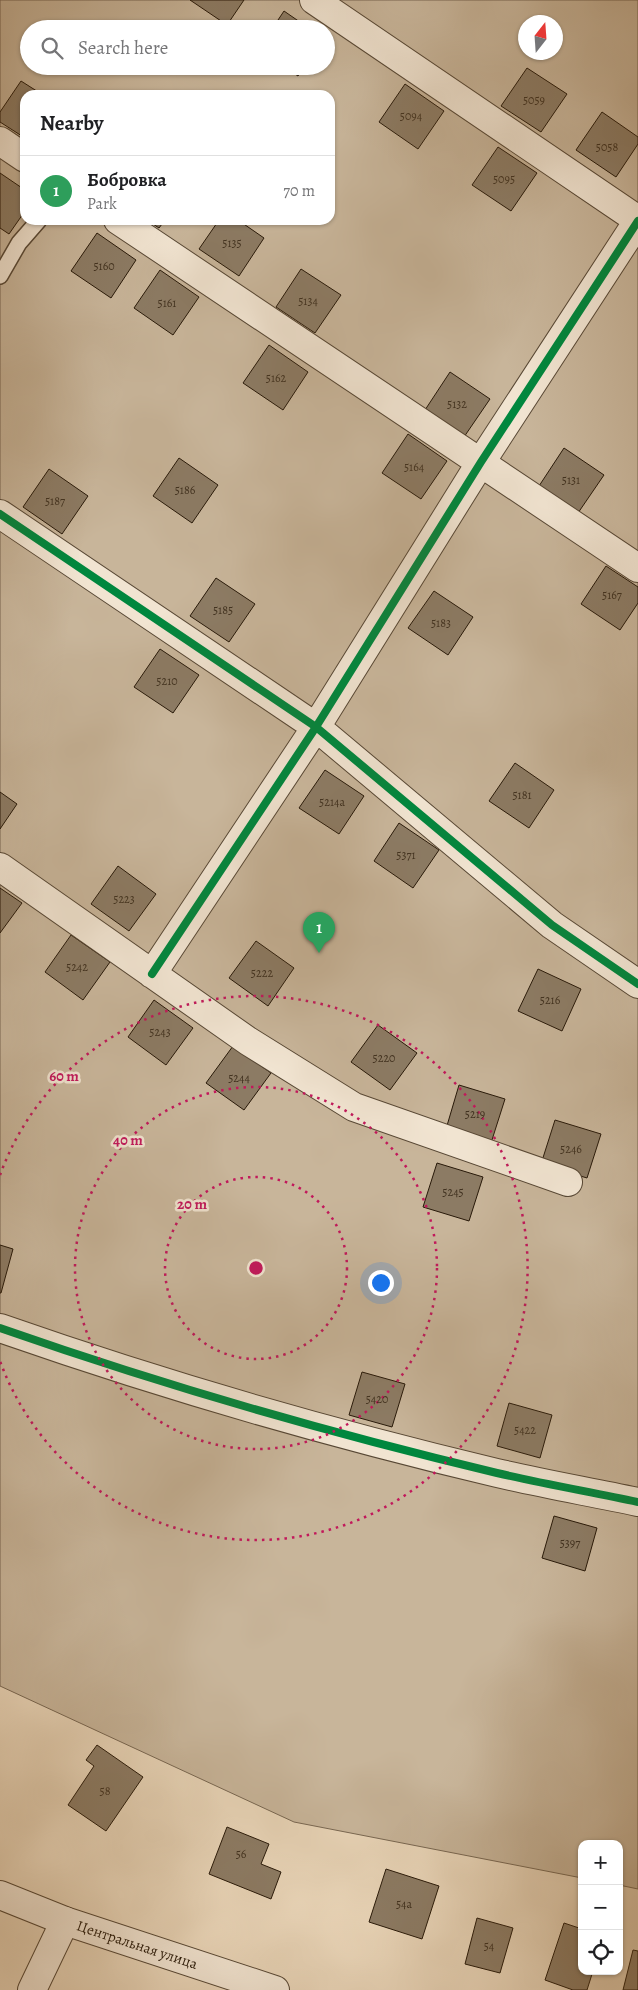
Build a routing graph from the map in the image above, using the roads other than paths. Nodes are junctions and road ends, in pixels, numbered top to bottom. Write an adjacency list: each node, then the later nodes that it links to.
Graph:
1 (314, 0): 4 (street)
2 (0, 141): 3 (street)
3 (20, 155)
4 (638, 221): 8 (street)
5 (35, 225): 7 (lane)
6 (126, 225): 8 (street)
7 (0, 276)
8 (481, 462): 10 (street); 11 (street)
9 (0, 514): 11 (street)
10 (638, 568)
11 (316, 727): 13 (street); 14 (street)
12 (0, 867): 13 (street)
13 (152, 974): 15 (street)
14 (638, 984)
15 (568, 1182)
16 (0, 1328): 17 (street)
17 (638, 1502)
18 (0, 1895): 19 (street, Центральная улица)
19 (65, 1921): 20 (street); 21 (street, Центральная улица)
20 (32, 1990)
21 (275, 1990)

